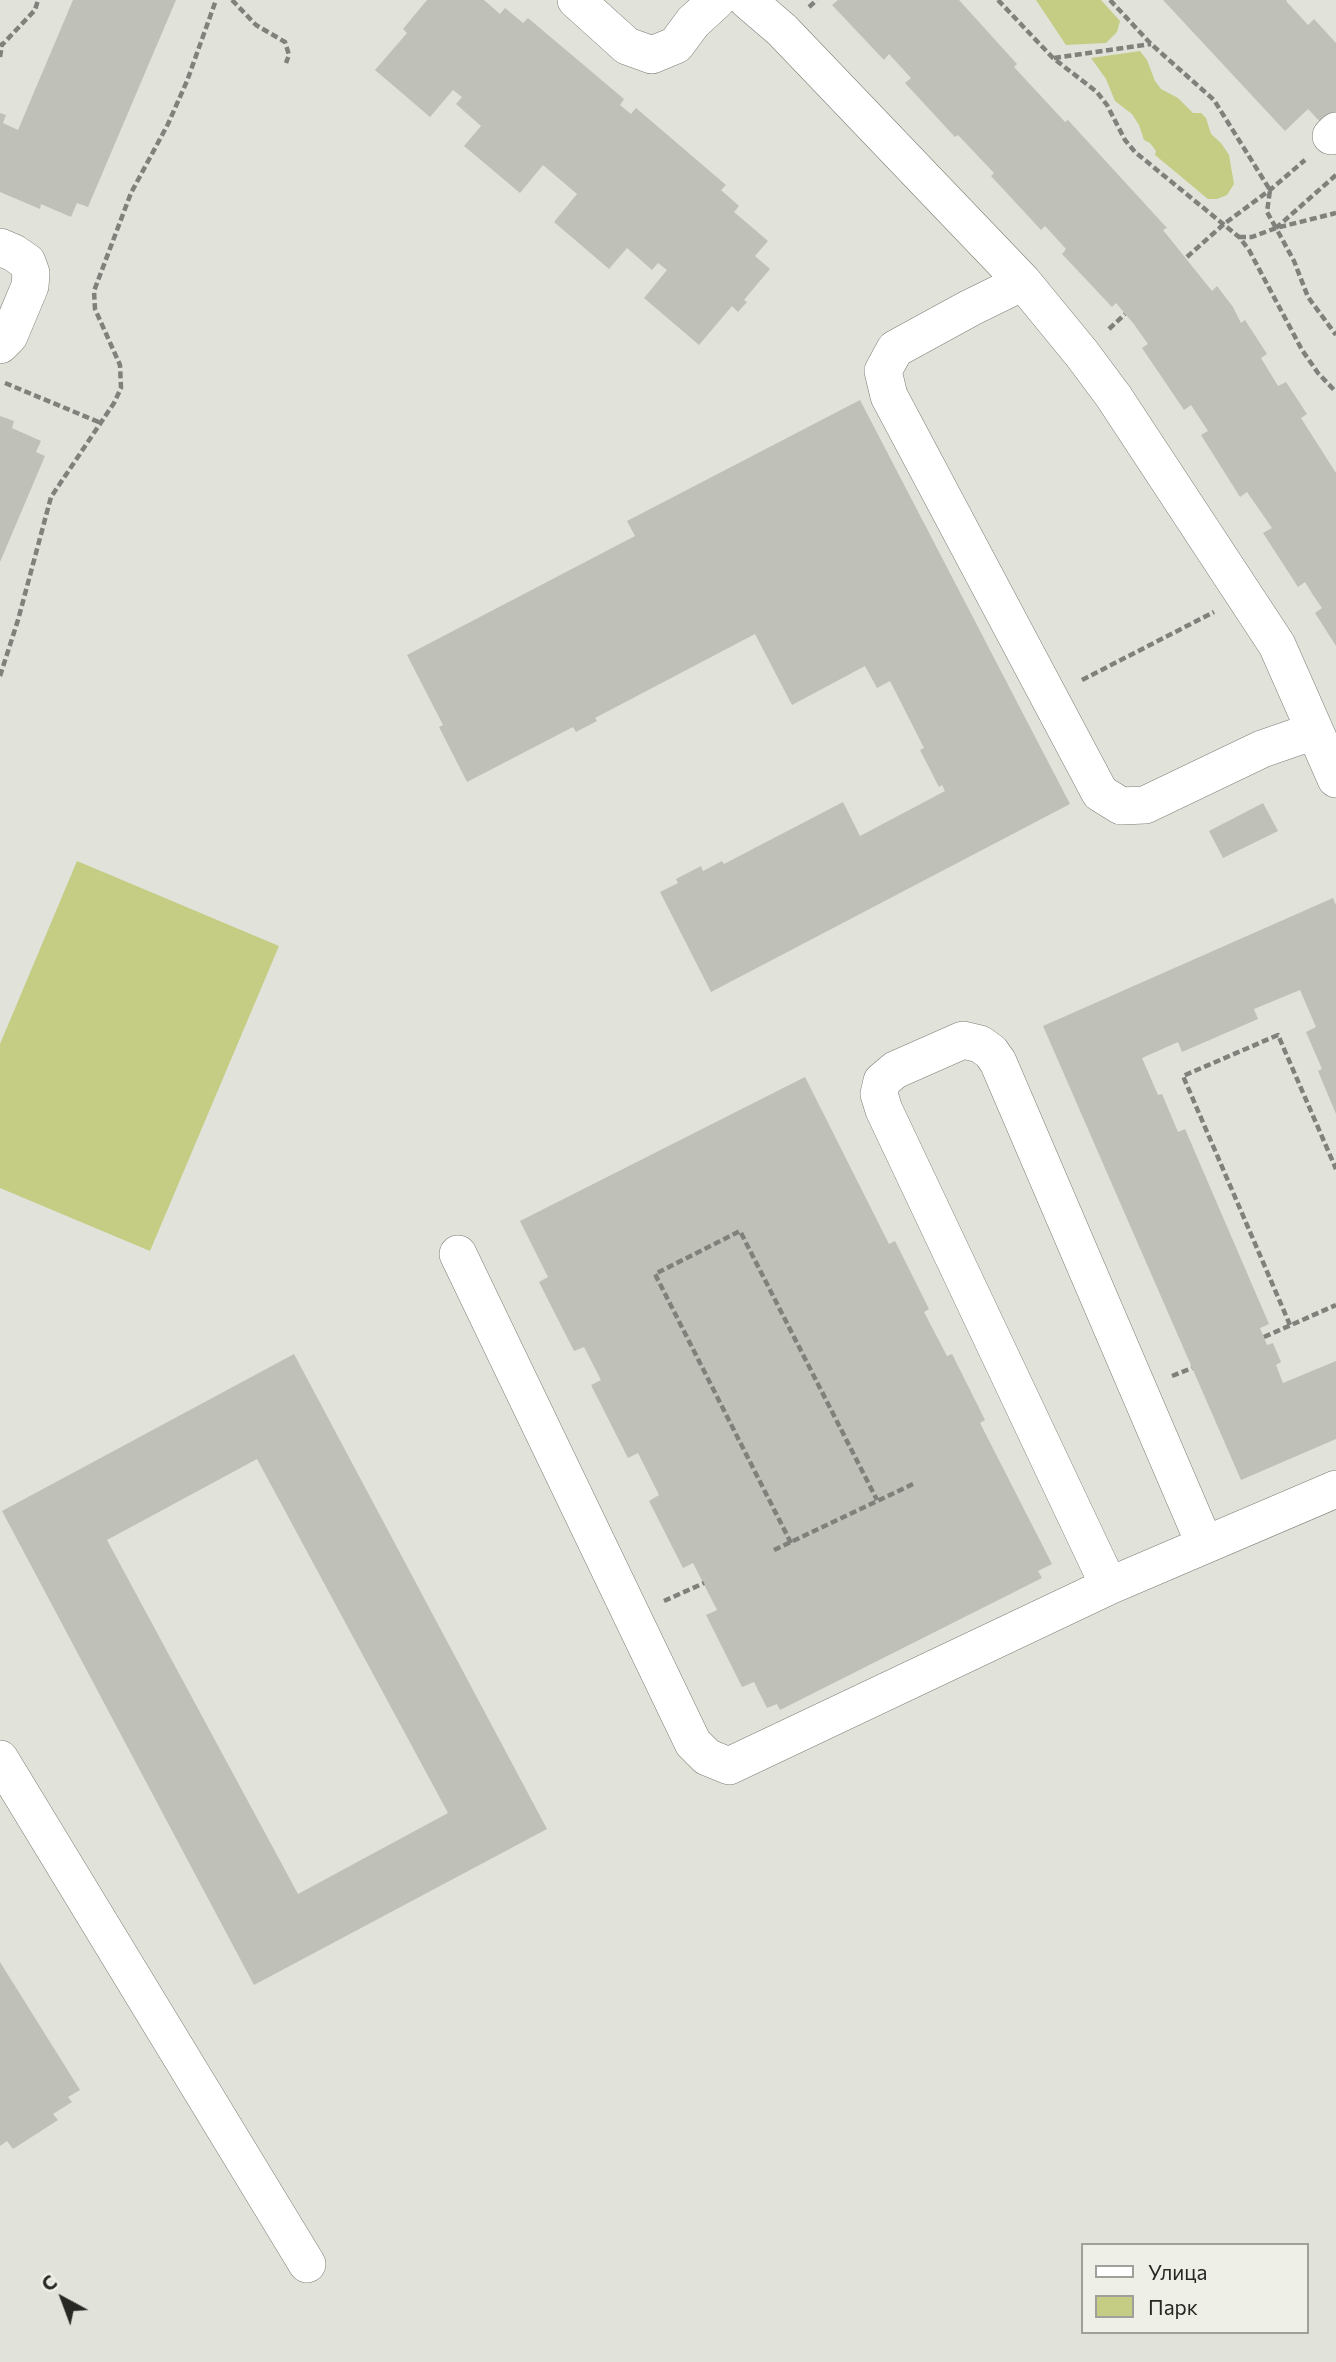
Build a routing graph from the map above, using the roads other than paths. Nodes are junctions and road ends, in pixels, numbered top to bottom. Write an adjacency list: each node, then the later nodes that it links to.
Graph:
1 (576, 0): 2 (lane)
2 (717, 0)
3 (747, 0): 5 (lane)
4 (0, 247): 6 (lane)
5 (1023, 282): 7 (lane); 7 (lane)
6 (0, 345)
7 (1314, 731): 8 (lane)
8 (1336, 779)
9 (458, 1254): 12 (lane)
10 (1336, 1489): 11 (lane)
11 (1205, 1545): 12 (lane); 12 (lane)
12 (1109, 1587)
13 (0, 1759): 14 (lane)
14 (307, 2264)

